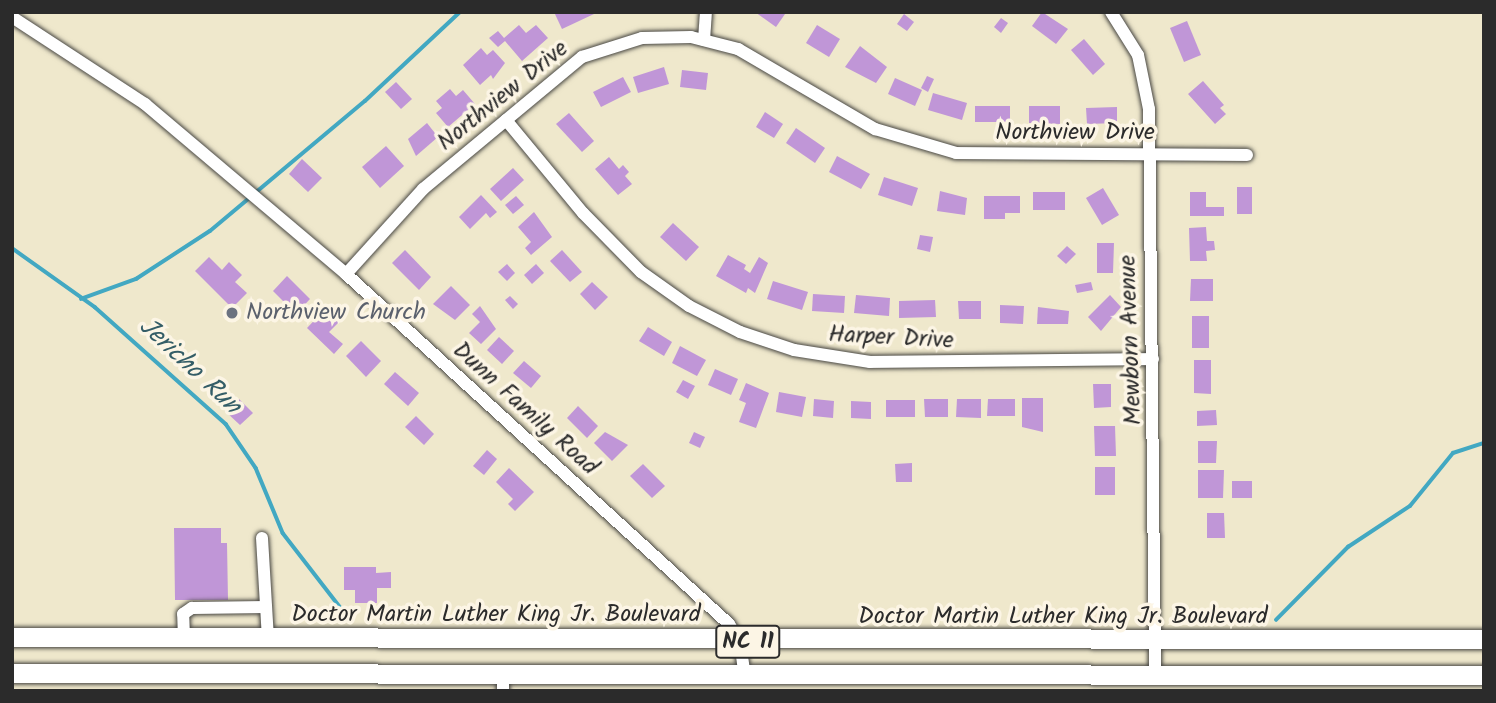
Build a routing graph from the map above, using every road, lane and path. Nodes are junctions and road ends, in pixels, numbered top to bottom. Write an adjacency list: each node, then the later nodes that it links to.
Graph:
1 (706, 12): 4 (street)
2 (1111, 12): 6 (street, Mewborn Avenue)
3 (12, 17): 8 (street, Dunn Family Road)
4 (704, 40): 5 (street, Northview Drive); 6 (street, Northview Drive)
5 (506, 120): 8 (street, Northview Drive); 9 (street, Harper Drive)
6 (1148, 154): 7 (street, Northview Drive); 9 (street, Mewborn Avenue)
7 (1247, 155)
8 (346, 274): 16 (street, Dunn Family Road)
9 (1153, 359): 17 (street, Mewborn Avenue)
10 (262, 538): 11 (street)
11 (266, 607): 13 (street); 14 (street)
12 (12, 637): 13 (highway, Doctor Martin Luther King Jr. Boulevard / NC 11)
13 (184, 638): 14 (highway, Doctor Martin Luther King Jr. Boulevard / NC 11)
14 (268, 638): 16 (highway, Doctor Martin Luther King Jr. Boulevard / NC 11)
15 (1484, 639): 17 (highway, Doctor Martin Luther King Jr. Boulevard / NC 11)
16 (740, 642): 17 (highway, Doctor Martin Luther King Jr. Boulevard / NC 11); 20 (street, Dunn Family Road)
17 (1153, 642): 21 (street, Mewborn Avenue)
18 (12, 673): 22 (highway, NC 11)
19 (1484, 675): 21 (highway, NC 11)
20 (745, 676): 21 (highway, NC 11); 22 (highway, NC 11)
21 (1155, 676)
22 (503, 683)

